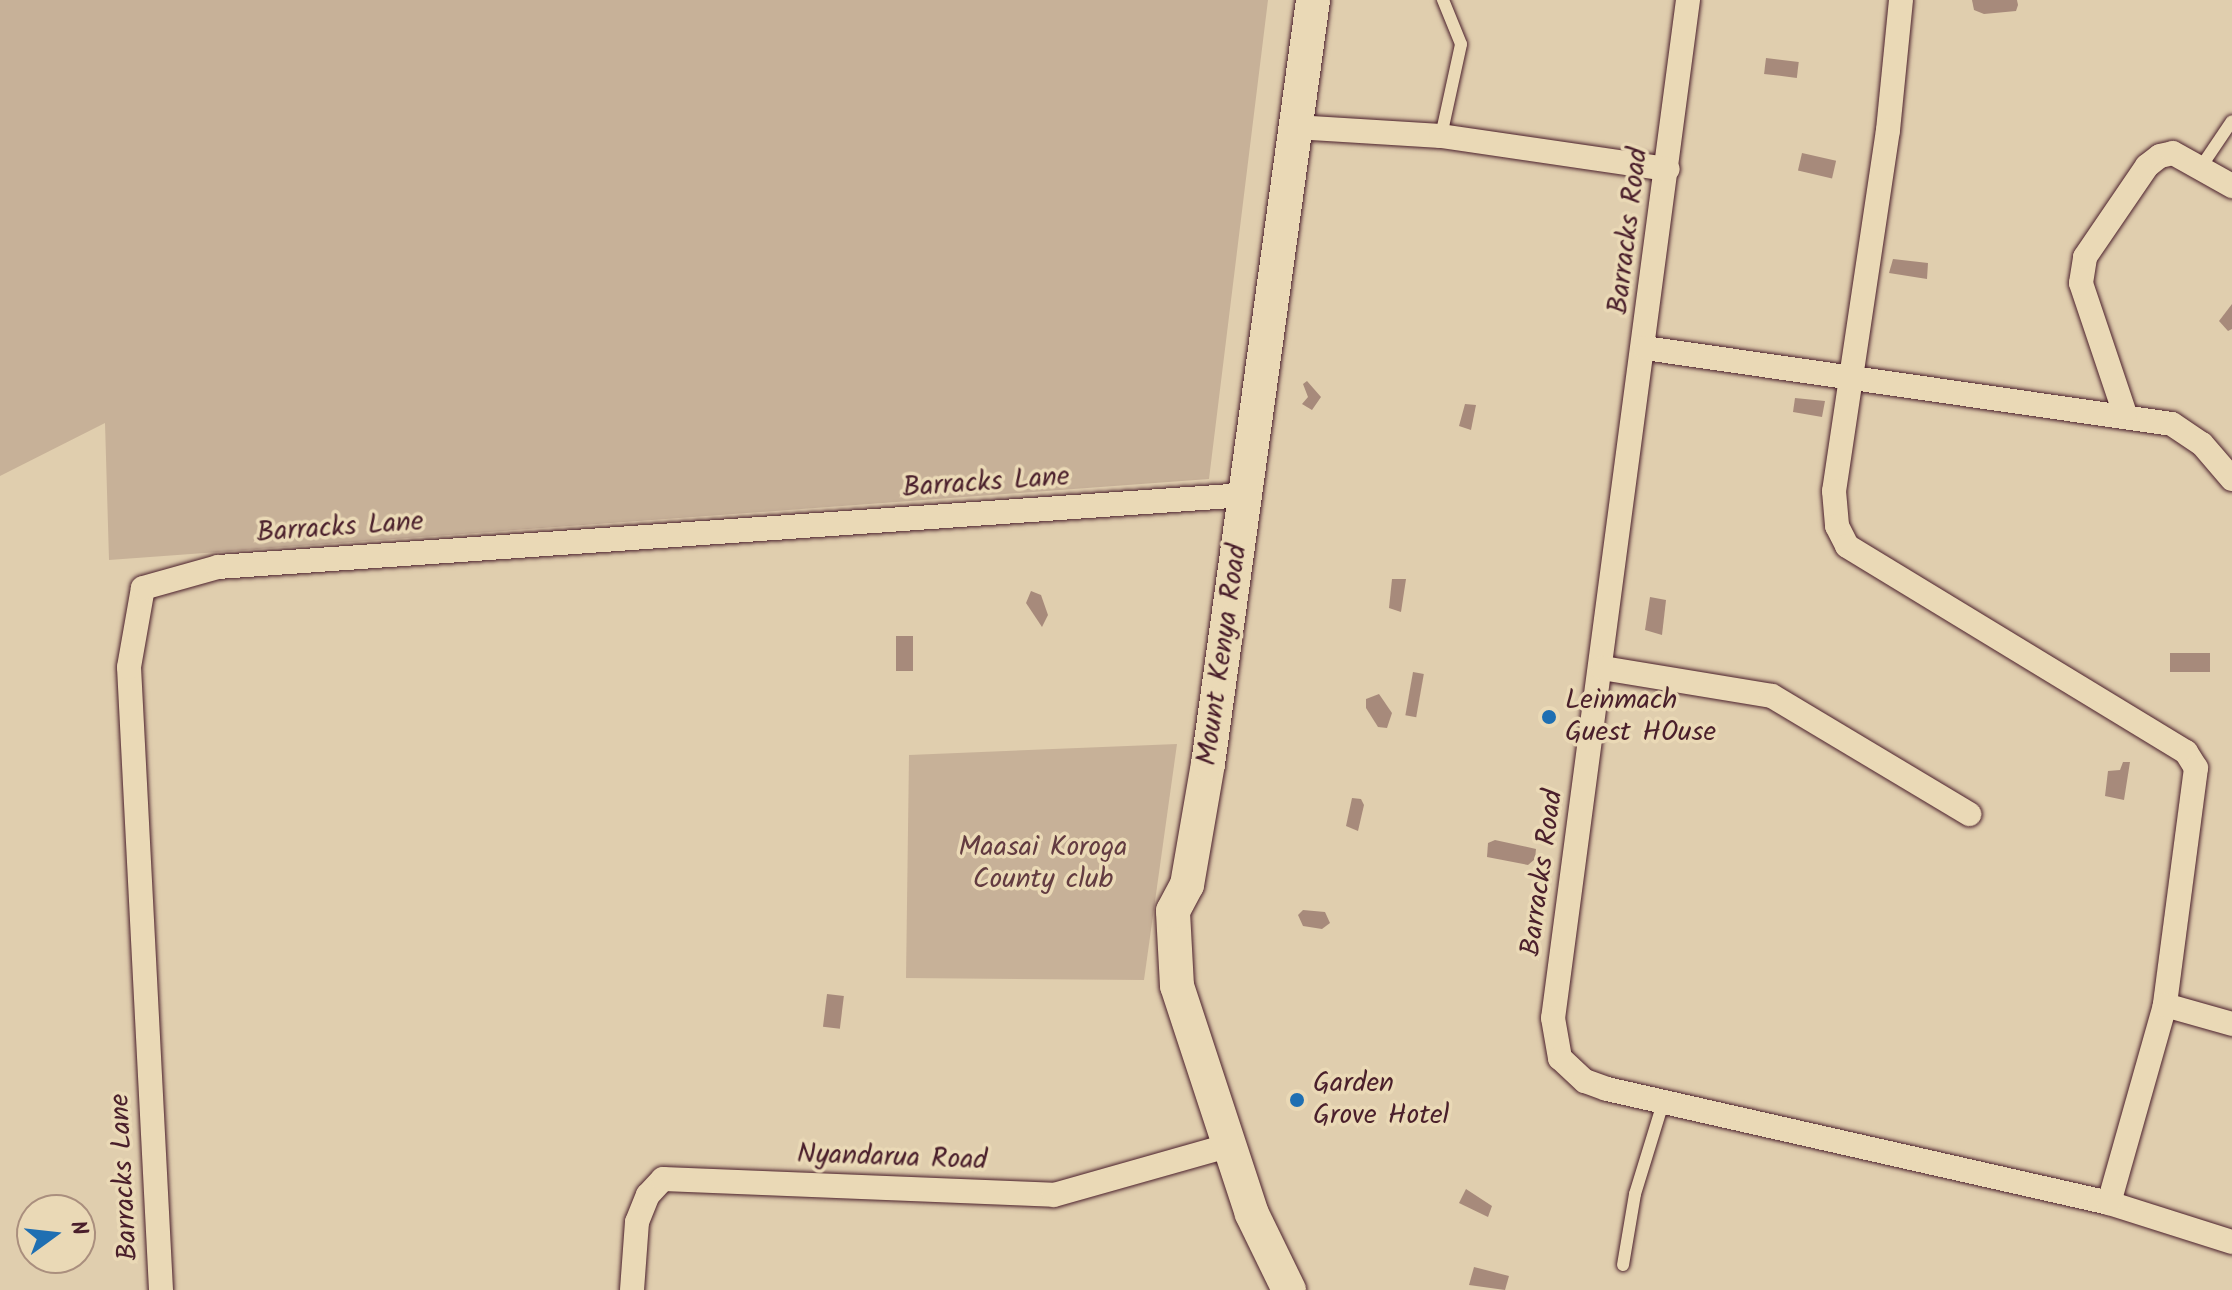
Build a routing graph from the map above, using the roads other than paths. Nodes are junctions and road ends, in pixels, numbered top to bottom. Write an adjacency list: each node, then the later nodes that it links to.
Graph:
1 (1313, 0): 6 (main road, Mount Kenya Road)
2 (1443, 0): 7 (lane)
3 (1688, 0): 9 (street, Barracks Road)
4 (1901, 0): 12 (street)
5 (2232, 121): 8 (lane)
6 (1295, 127): 7 (street); 15 (main road, Mount Kenya Road)
7 (1441, 136): 9 (street)
8 (2201, 167): 10 (street); 13 (street)
9 (1668, 169): 11 (street, Barracks Road)
10 (2232, 186)
11 (1645, 348): 12 (street); 16 (street, Barracks Road)
12 (1850, 376): 13 (street); 18 (street)
13 (2125, 414): 14 (street)
14 (2232, 479)
15 (1246, 495): 21 (main road, Mount Kenya Road); 25 (street, Barracks Lane)
16 (1603, 668): 17 (street); 20 (street, Barracks Road)
17 (1969, 814)
18 (2165, 1005): 19 (street); 22 (street)
19 (2232, 1024)
20 (1664, 1100): 22 (street, Barracks Road); 24 (lane)
21 (1231, 1145): 26 (street, Nyandarua Road); 27 (main road, Mount Kenya Road)
22 (2109, 1203): 23 (street, Barracks Road)
23 (2232, 1242)
24 (1623, 1265)
25 (161, 1290)
26 (632, 1290)
27 (1289, 1290)

